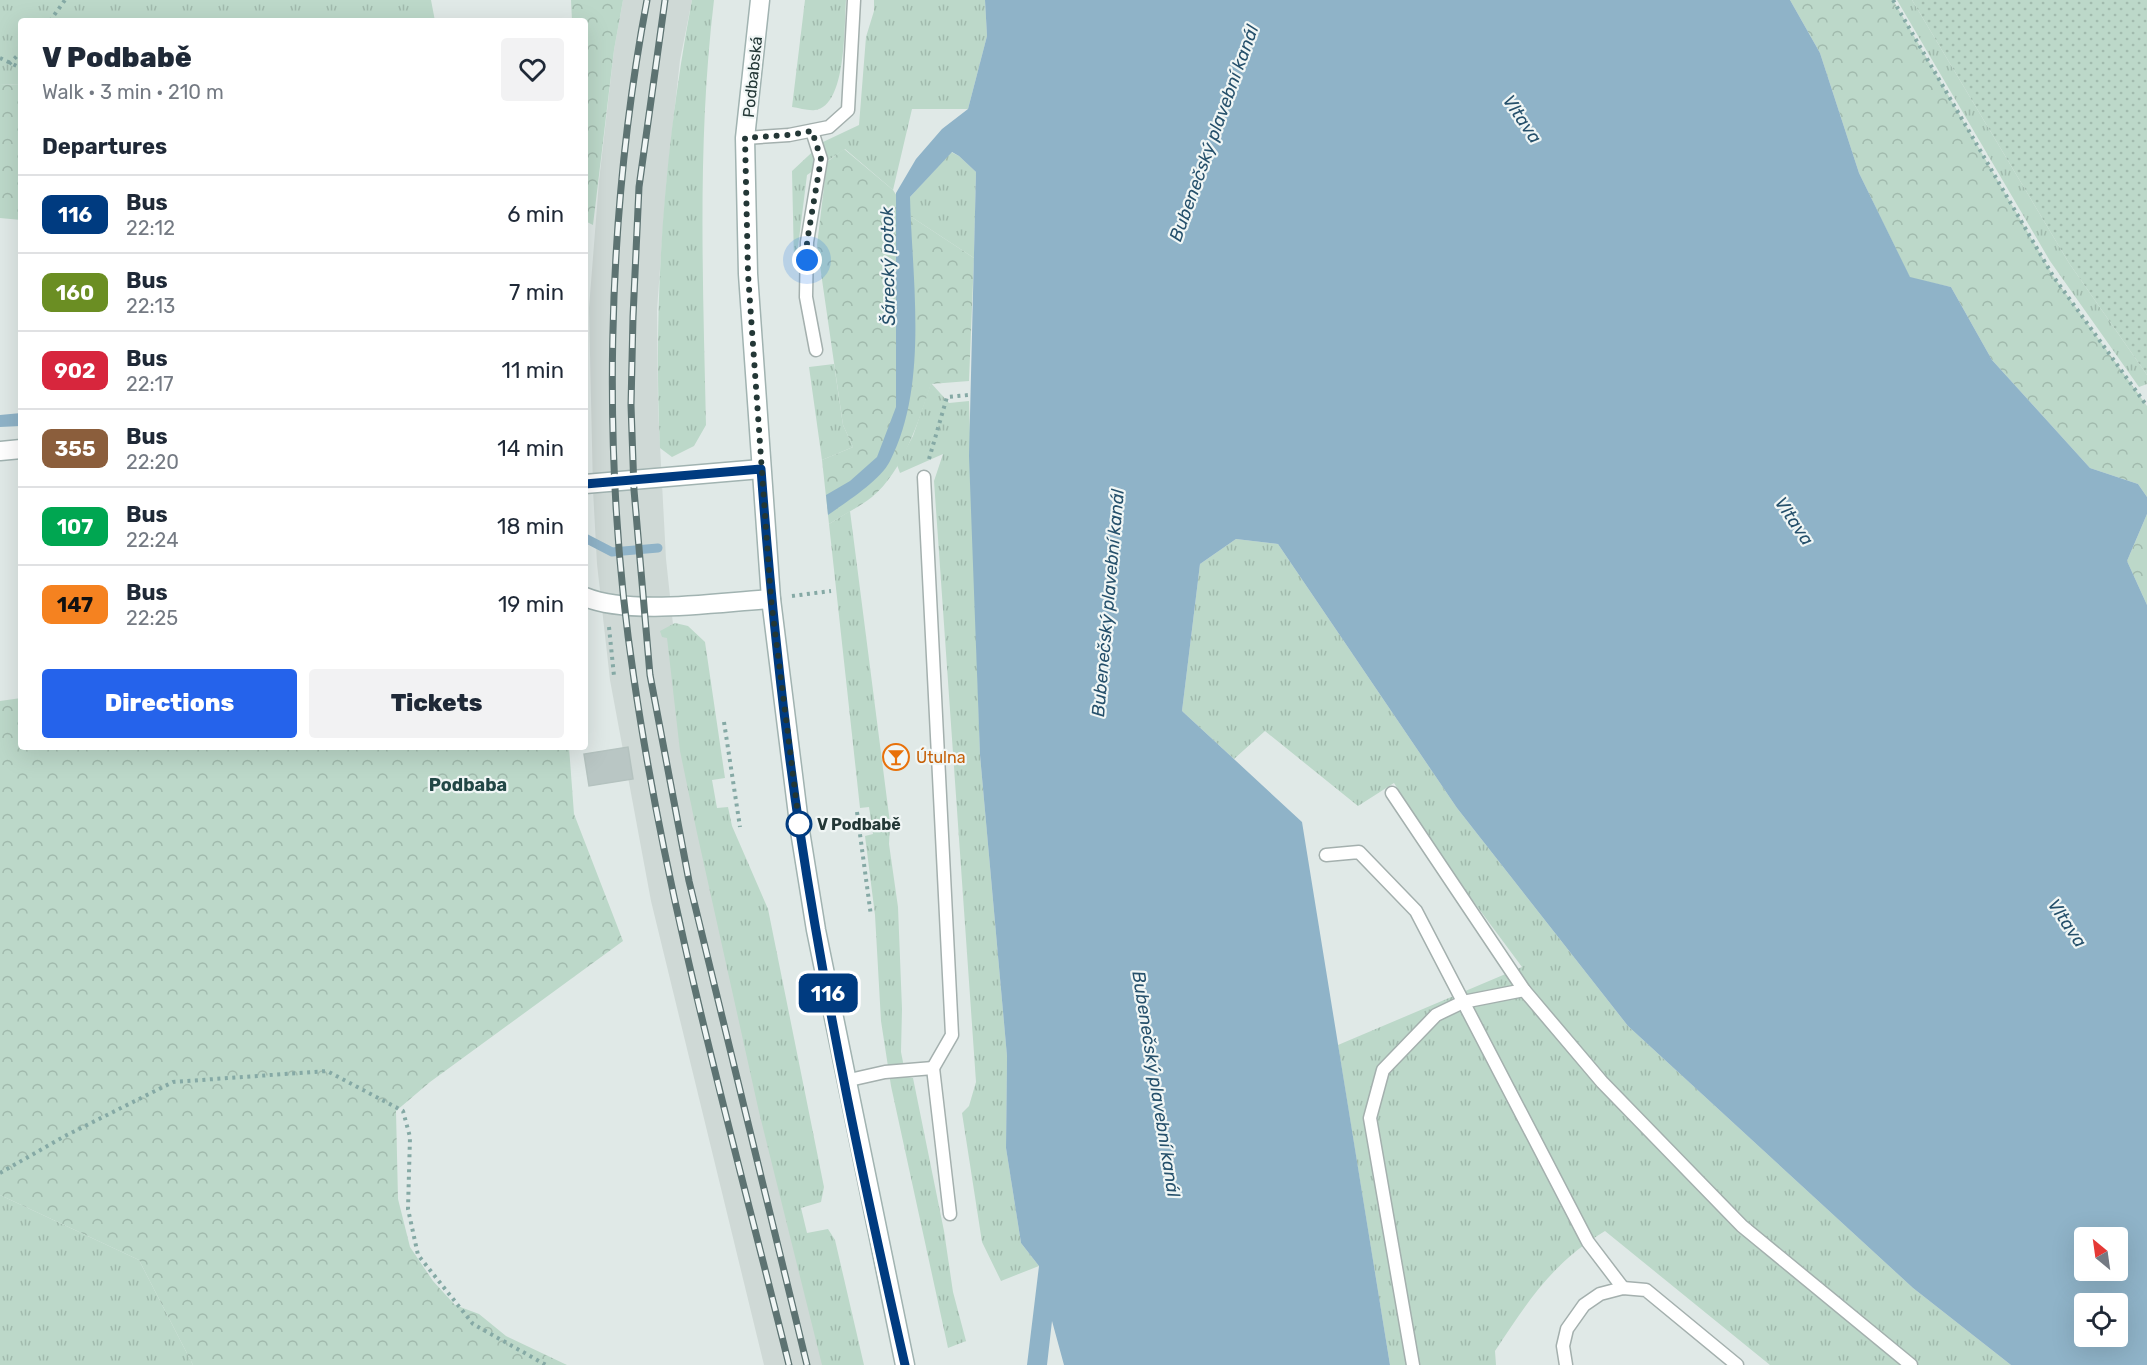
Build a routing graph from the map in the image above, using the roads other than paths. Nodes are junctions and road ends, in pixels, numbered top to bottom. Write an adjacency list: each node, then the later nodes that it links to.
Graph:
1 (760, 0): 4 (main road, Podbabská)
2 (854, 0): 3 (lane)
3 (812, 131): 4 (lane); 5 (lane)
4 (745, 138): 8 (main road, Podbabská)
5 (816, 350)
6 (18, 449): 7 (main road)
7 (0, 451)
8 (761, 469): 10 (main road); 12 (main road, Podbabská)
9 (924, 477): 17 (lane)
10 (588, 482)
11 (588, 598): 12 (main road)
12 (771, 599): 18 (main road, Podbabská)
13 (1392, 793): 15 (lane)
14 (1326, 855): 16 (lane)
15 (1524, 990): 16 (lane); 25 (lane)
16 (1463, 1002): 20 (lane); 22 (lane)
17 (933, 1068): 18 (lane); 19 (lane)
18 (845, 1081): 21 (main road, Podbabská)
19 (950, 1214)
20 (1623, 1288): 23 (lane); 24 (lane)
21 (906, 1365)
22 (1413, 1365)
23 (1566, 1365)
24 (1737, 1365)
25 (1911, 1365)

